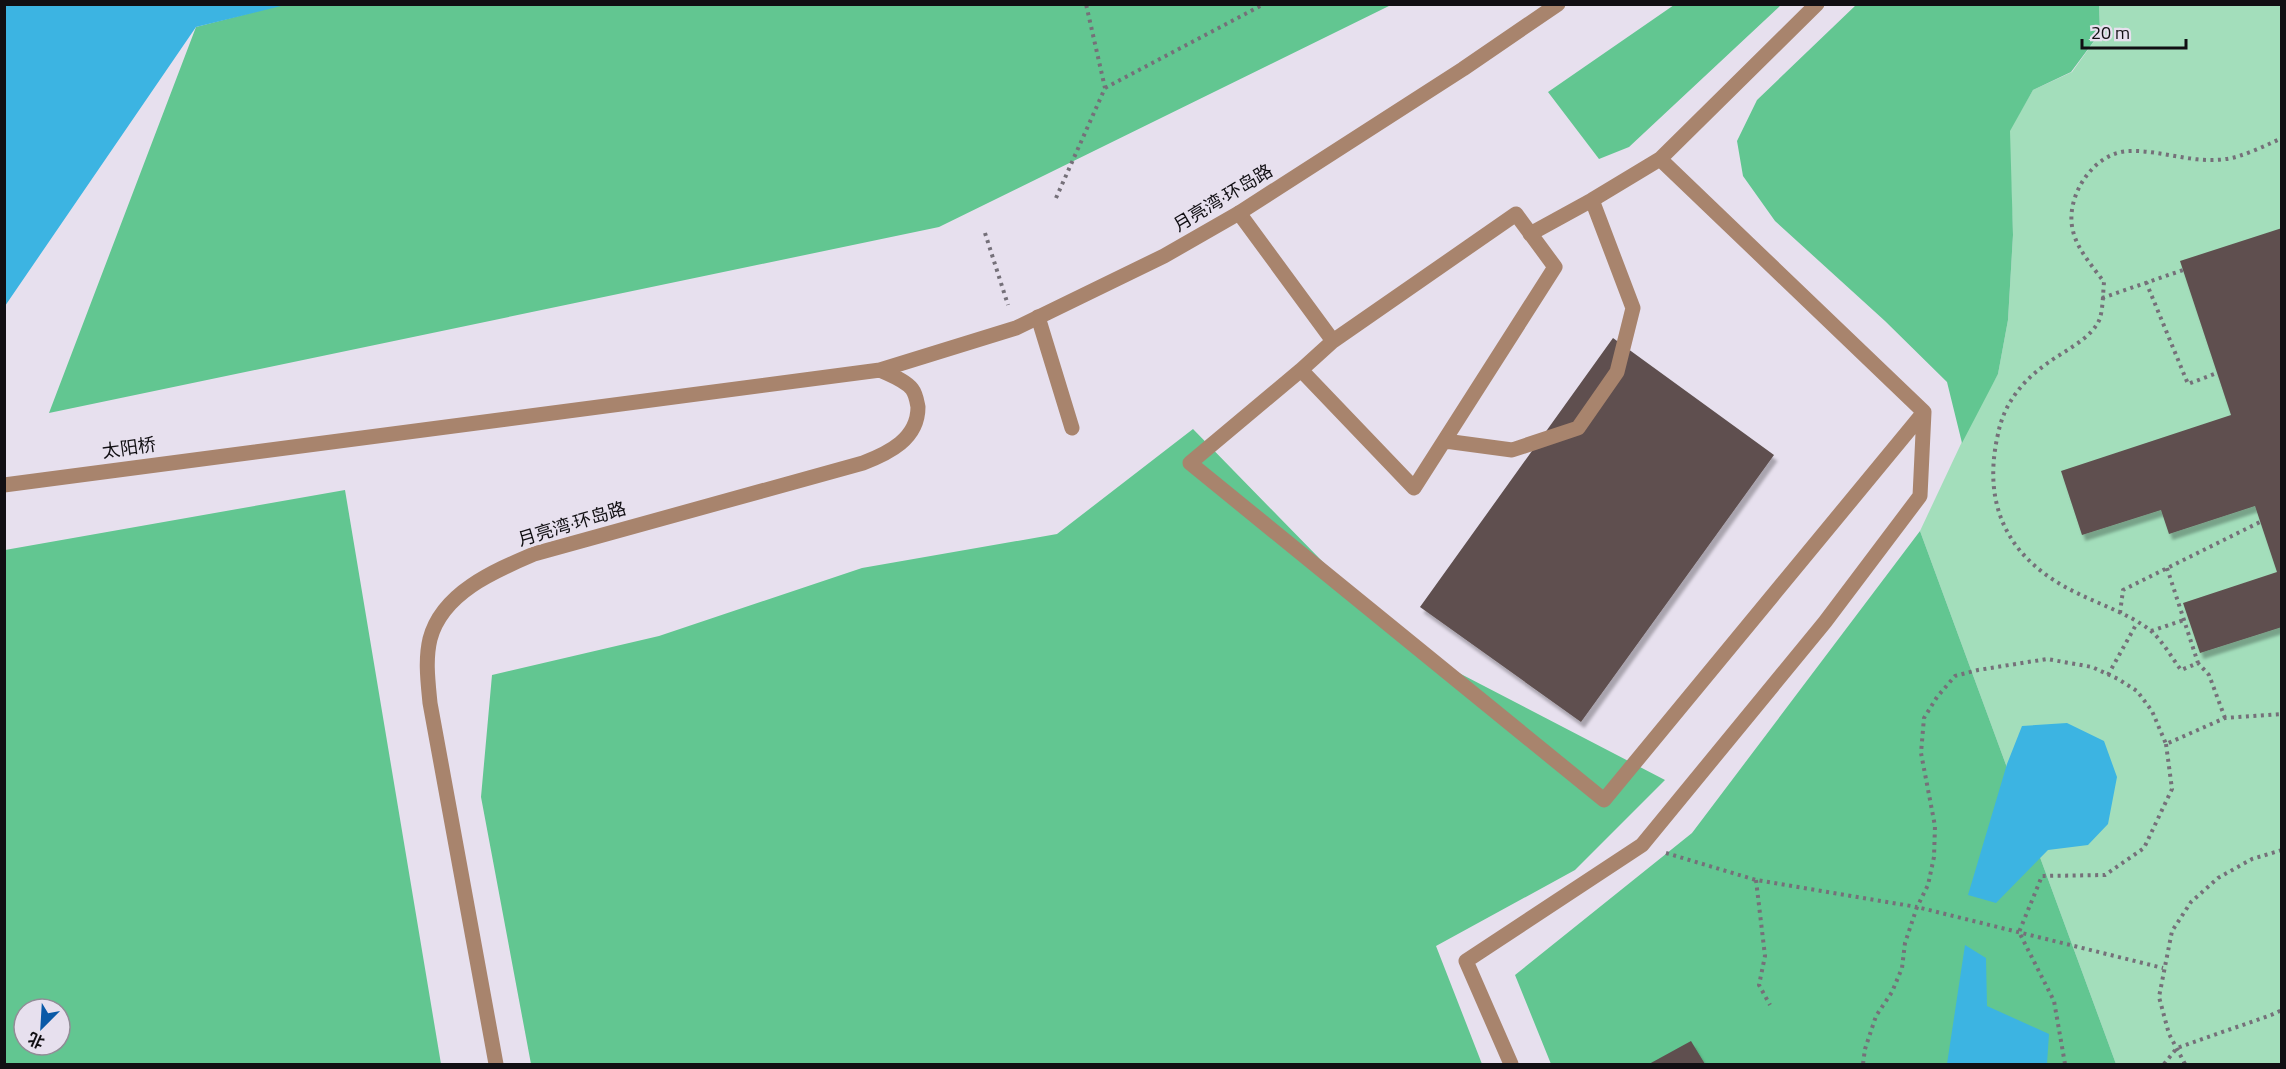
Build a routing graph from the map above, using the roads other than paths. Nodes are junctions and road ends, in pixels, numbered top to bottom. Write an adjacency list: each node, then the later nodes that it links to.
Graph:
1 (1558, 4): 5 (street, 月亮湾·环岛路)
2 (1817, 4): 3 (street)
3 (1660, 159): 4 (street); 11 (street)
4 (1592, 200): 6 (street); 13 (street)
5 (1239, 213): 7 (street, 月亮湾·环岛路); 8 (street)
6 (1530, 234): 8 (street); 13 (street)
7 (1038, 317): 9 (street, 月亮湾·环岛路); 12 (street)
8 (1333, 341): 10 (street)
9 (880, 370): 14 (street, 月亮湾·环岛路); 16 (street, 月亮湾·环岛路)
10 (1301, 370): 11 (street); 13 (street)
11 (1924, 412): 17 (street)
12 (1072, 428)
13 (1445, 441)
14 (258, 450): 15 (street, 太阳桥)
15 (4, 485)
16 (496, 1065)
17 (1511, 1065)

